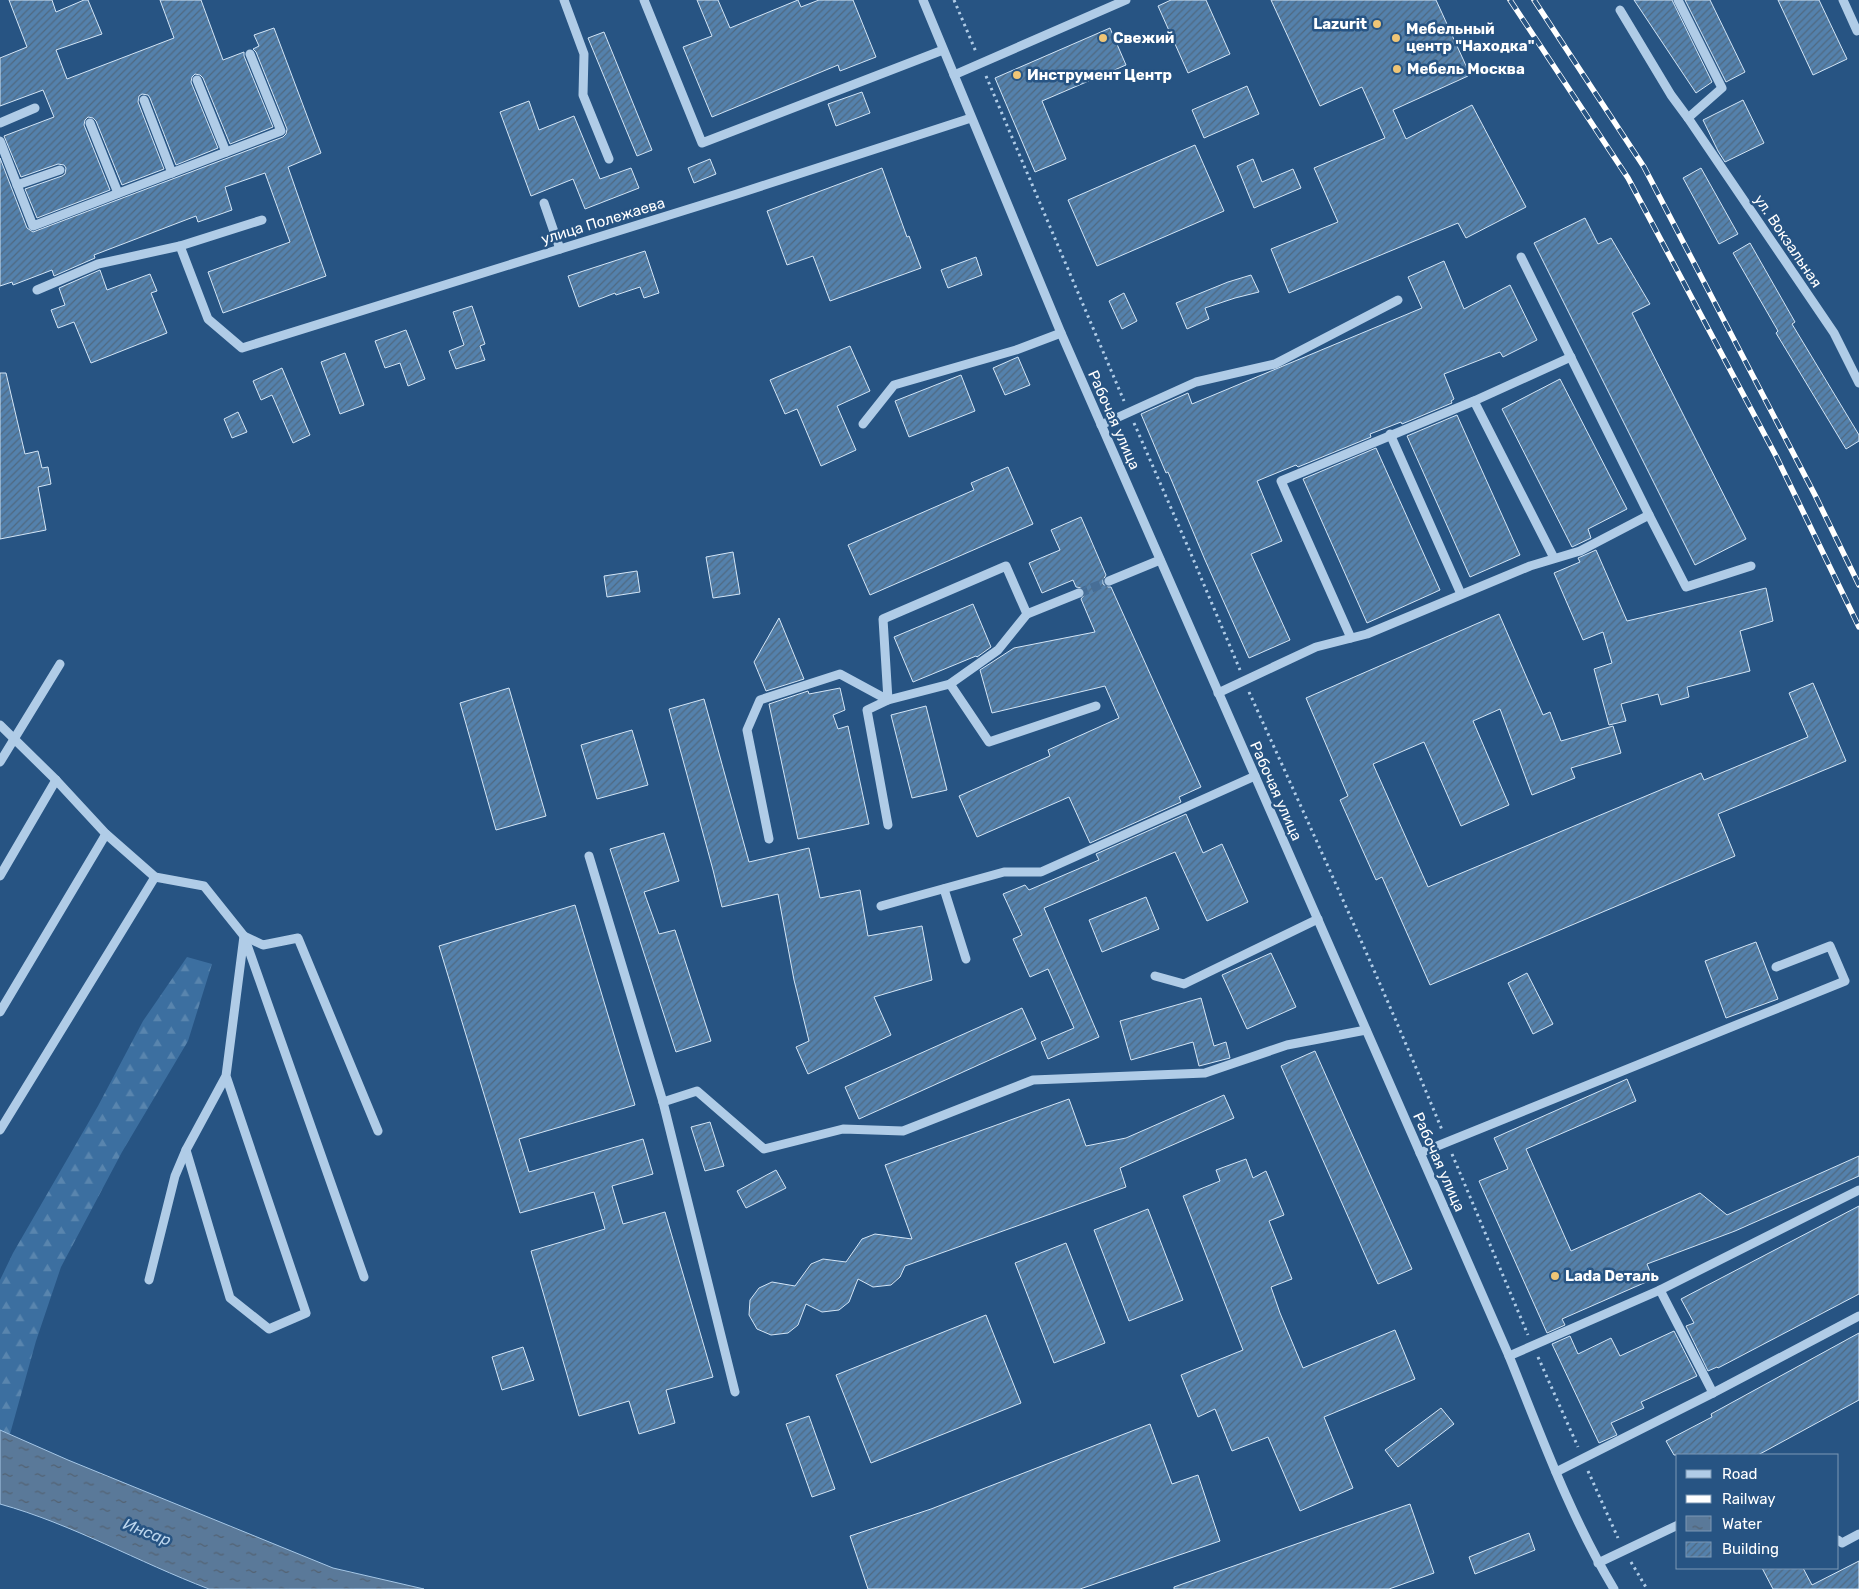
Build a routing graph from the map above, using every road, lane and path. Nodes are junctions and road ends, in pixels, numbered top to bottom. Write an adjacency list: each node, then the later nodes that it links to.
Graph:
1 (564, 0): 23 (street)
2 (644, 0): 10 (street)
3 (923, 0): 10 (street, Рабочая улица)
4 (954, 0): 12 (path)
5 (1126, 0): 12 (street)
6 (1678, 0): 18 (street)
7 (1843, 0): 9 (street)
8 (1620, 10): 18 (street, ул. Вокзальная)
9 (1857, 31)
10 (943, 50): 13 (street, Рабочая улица)
11 (250, 54): 22 (street)
12 (980, 63): 13 (street); 39 (path)
13 (954, 75): 17 (street, Рабочая улица)
14 (197, 80): 22 (street)
15 (144, 100): 25 (street)
16 (35, 108): 19 (street)
17 (971, 118): 31 (street, улица Полежаева); 35 (street, Рабочая улица)
18 (1688, 118): 37 (street, ул. Вокзальная)
19 (0, 123)
20 (90, 123): 27 (street)
21 (0, 141): 26 (street)
22 (226, 152): 25 (street)
23 (610, 158)
24 (60, 170): 26 (street)
25 (172, 173): 27 (street)
26 (17, 185): 27 (street)
27 (118, 193)
28 (544, 203): 31 (street)
29 (262, 220): 30 (street)
30 (180, 246): 31 (street, улица Полежаева); 33 (street)
31 (560, 249)
32 (1521, 257): 36 (street)
33 (36, 290)
34 (1398, 300): 39 (street)
35 (1061, 333): 40 (street); 41 (street, Рабочая улица)
36 (1571, 357): 38 (street); 43 (street)
37 (1859, 383)
38 (1474, 400): 42 (street); 44 (street)
39 (1129, 412): 41 (street); 53 (path)
40 (863, 424)
41 (1101, 425): 45 (street, Рабочая улица)
42 (1390, 434): 49 (street); 51 (street)
43 (1649, 515): 44 (street); 46 (street)
44 (1554, 558): 49 (street)
45 (1160, 560): 47 (street); 55 (street, Рабочая улица)
46 (1751, 566)
47 (1109, 581)
48 (1079, 593): 50 (street)
49 (1461, 594): 51 (street)
50 (1027, 614): 54 (street); 56 (street)
51 (1351, 638): 53 (street)
52 (60, 664): 59 (street)
53 (1244, 681): 55 (street); 82 (path)
54 (950, 684): 56 (street); 57 (street)
55 (1218, 693): 61 (street, Рабочая улица)
56 (888, 700): 63 (street); 65 (street)
57 (1096, 706)
58 (0, 725): 59 (street)
59 (14, 738): 60 (street); 62 (street)
60 (0, 762)
61 (1255, 776): 69 (street); 71 (street, Рабочая улица)
62 (56, 780): 64 (street); 67 (street)
63 (888, 825)
64 (106, 834): 68 (street); 76 (street)
65 (769, 839)
66 (589, 856): 79 (street)
67 (0, 876)
68 (155, 877): 72 (street); 80 (street)
69 (944, 889): 70 (street); 73 (street)
70 (881, 906)
71 (1318, 919): 75 (street); 77 (street, Рабочая улица)
72 (244, 936): 78 (street); 81 (street); 86 (street)
73 (966, 959)
74 (1776, 967): 82 (street)
75 (1155, 976)
76 (0, 1012)
77 (1366, 1030): 79 (street); 84 (street, Рабочая улица)
78 (226, 1076): 83 (street); 83 (street)
79 (663, 1102): 92 (street)
80 (0, 1130)
81 (378, 1131)
82 (1446, 1142): 84 (street); 90 (path)
83 (186, 1150): 87 (street)
84 (1420, 1153): 91 (street, Рабочая улица)
85 (1859, 1190): 88 (street)
86 (364, 1277)
87 (149, 1280)
88 (1660, 1290): 90 (street); 93 (street)
89 (1859, 1316): 93 (street)
90 (1532, 1346): 91 (street); 94 (path)
91 (1509, 1356): 95 (street, Рабочая улица)
92 (735, 1392)
93 (1713, 1393): 94 (street)
94 (1583, 1459): 95 (street); 99 (path)
95 (1556, 1472): 100 (street, Рабочая улица)
96 (1676, 1526): 99 (street)
97 (1859, 1534): 98 (street)
98 (1839, 1540)
99 (1624, 1551): 100 (street); 102 (path)
100 (1598, 1563): 101 (street, Рабочая улица)
101 (1614, 1589)
102 (1647, 1589)

